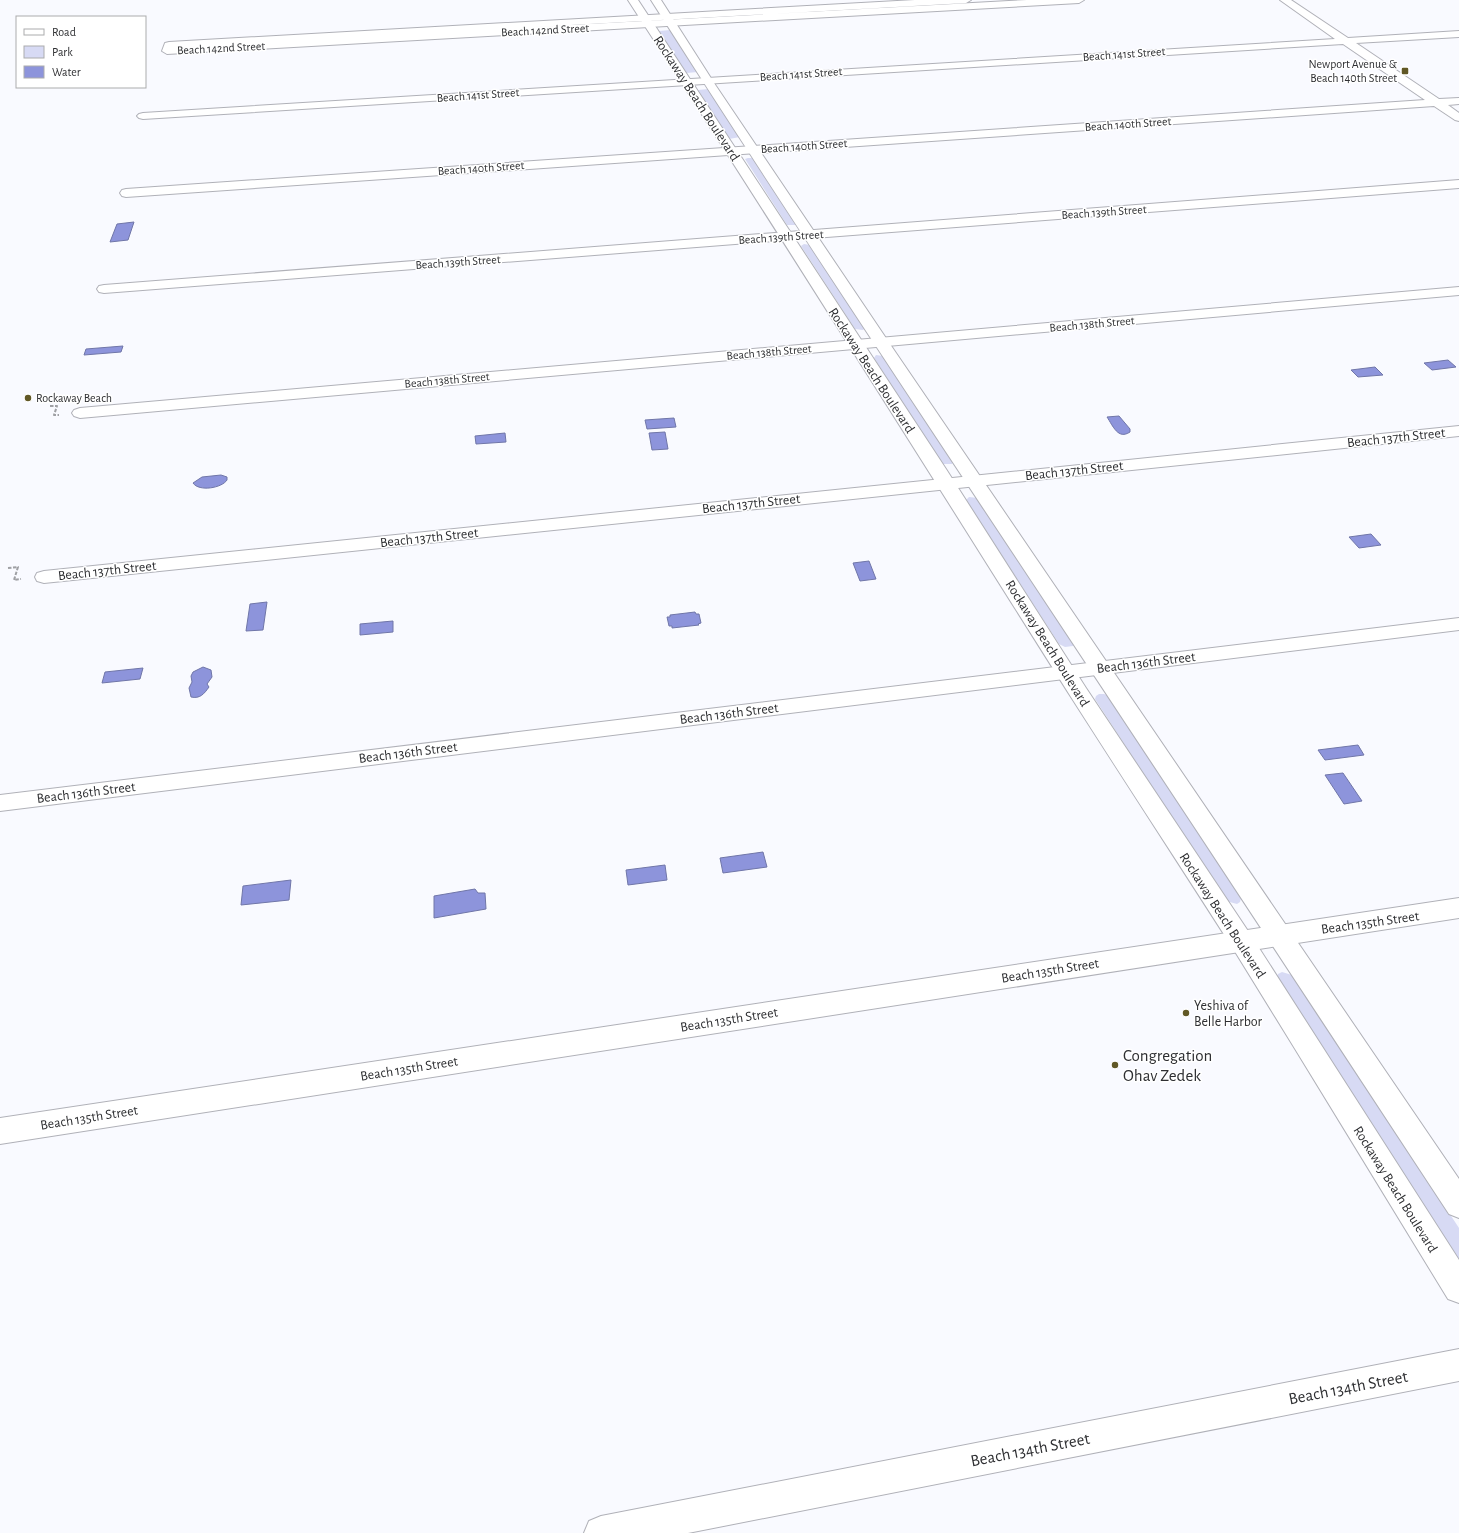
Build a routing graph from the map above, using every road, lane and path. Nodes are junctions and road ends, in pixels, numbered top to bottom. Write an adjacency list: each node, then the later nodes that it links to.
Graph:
1 (633, 0): 7 (street, Rockaway Beach Boulevard)
2 (656, 0): 7 (street, Rockaway Beach Boulevard)
3 (966, 0): 6 (street, Beach 142nd Street)
4 (1079, 0): 6 (street, Beach 142nd Street)
5 (1285, 0): 9 (street)
6 (879, 5): 7 (street, Beach 142nd Street)
7 (658, 21): 7 (street, Beach 142nd Street); 10 (street, Rockaway Beach Boulevard); 11 (street, Rockaway Beach Boulevard)
8 (1459, 34): 9 (street, Beach 141st Street)
9 (1345, 41): 10 (street, Beach 141st Street); 13 (street)
10 (707, 80): 11 (street, Beach 141st Street); 16 (street, Rockaway Beach Boulevard)
11 (686, 82): 14 (street, Beach 141st Street); 17 (street, Rockaway Beach Boulevard)
12 (1459, 101): 13 (street, Beach 140th Street)
13 (1436, 103): 15 (street); 16 (street, Beach 140th Street)
14 (143, 116)
15 (1459, 118)
16 (753, 150): 17 (street, Beach 140th Street); 20 (street, Rockaway Beach Boulevard)
17 (732, 151): 19 (street, Beach 140th Street); 21 (street, Rockaway Beach Boulevard)
18 (1459, 184): 20 (street, Beach 139th Street)
19 (126, 193)
20 (811, 234): 21 (street, Beach 139th Street); 24 (street, Rockaway Beach Boulevard)
21 (787, 236): 22 (street, Beach 139th Street); 25 (street, Rockaway Beach Boulevard)
22 (104, 289)
23 (1459, 291): 24 (street, Beach 138th Street)
24 (881, 342): 25 (street, Beach 138th Street); 28 (street, Rockaway Beach Boulevard)
25 (855, 344): 26 (street, Beach 138th Street); 29 (street, Rockaway Beach Boulevard)
26 (80, 413)
27 (1459, 431): 28 (street, Beach 137th Street)
28 (975, 480): 29 (street, Beach 137th Street); 32 (street, Rockaway Beach Boulevard)
29 (946, 483): 30 (street, Beach 137th Street); 33 (street, Rockaway Beach Boulevard)
30 (44, 577)
31 (1459, 624): 32 (street, Beach 136th Street)
32 (1100, 667): 33 (street, Beach 136th Street); 36 (street, Rockaway Beach Boulevard)
33 (1066, 672): 34 (street, Beach 136th Street); 37 (street, Rockaway Beach Boulevard)
34 (0, 803)
35 (1459, 908): 36 (street, Beach 135th Street)
36 (1280, 935): 37 (street, Beach 135th Street); 39 (street, Rockaway Beach Boulevard)
37 (1241, 941): 38 (street, Beach 135th Street); 40 (street, Rockaway Beach Boulevard)
38 (0, 1131)
39 (1459, 1204)
40 (1459, 1288)
41 (1459, 1365): 42 (street, Beach 134th Street)
42 (601, 1533)

